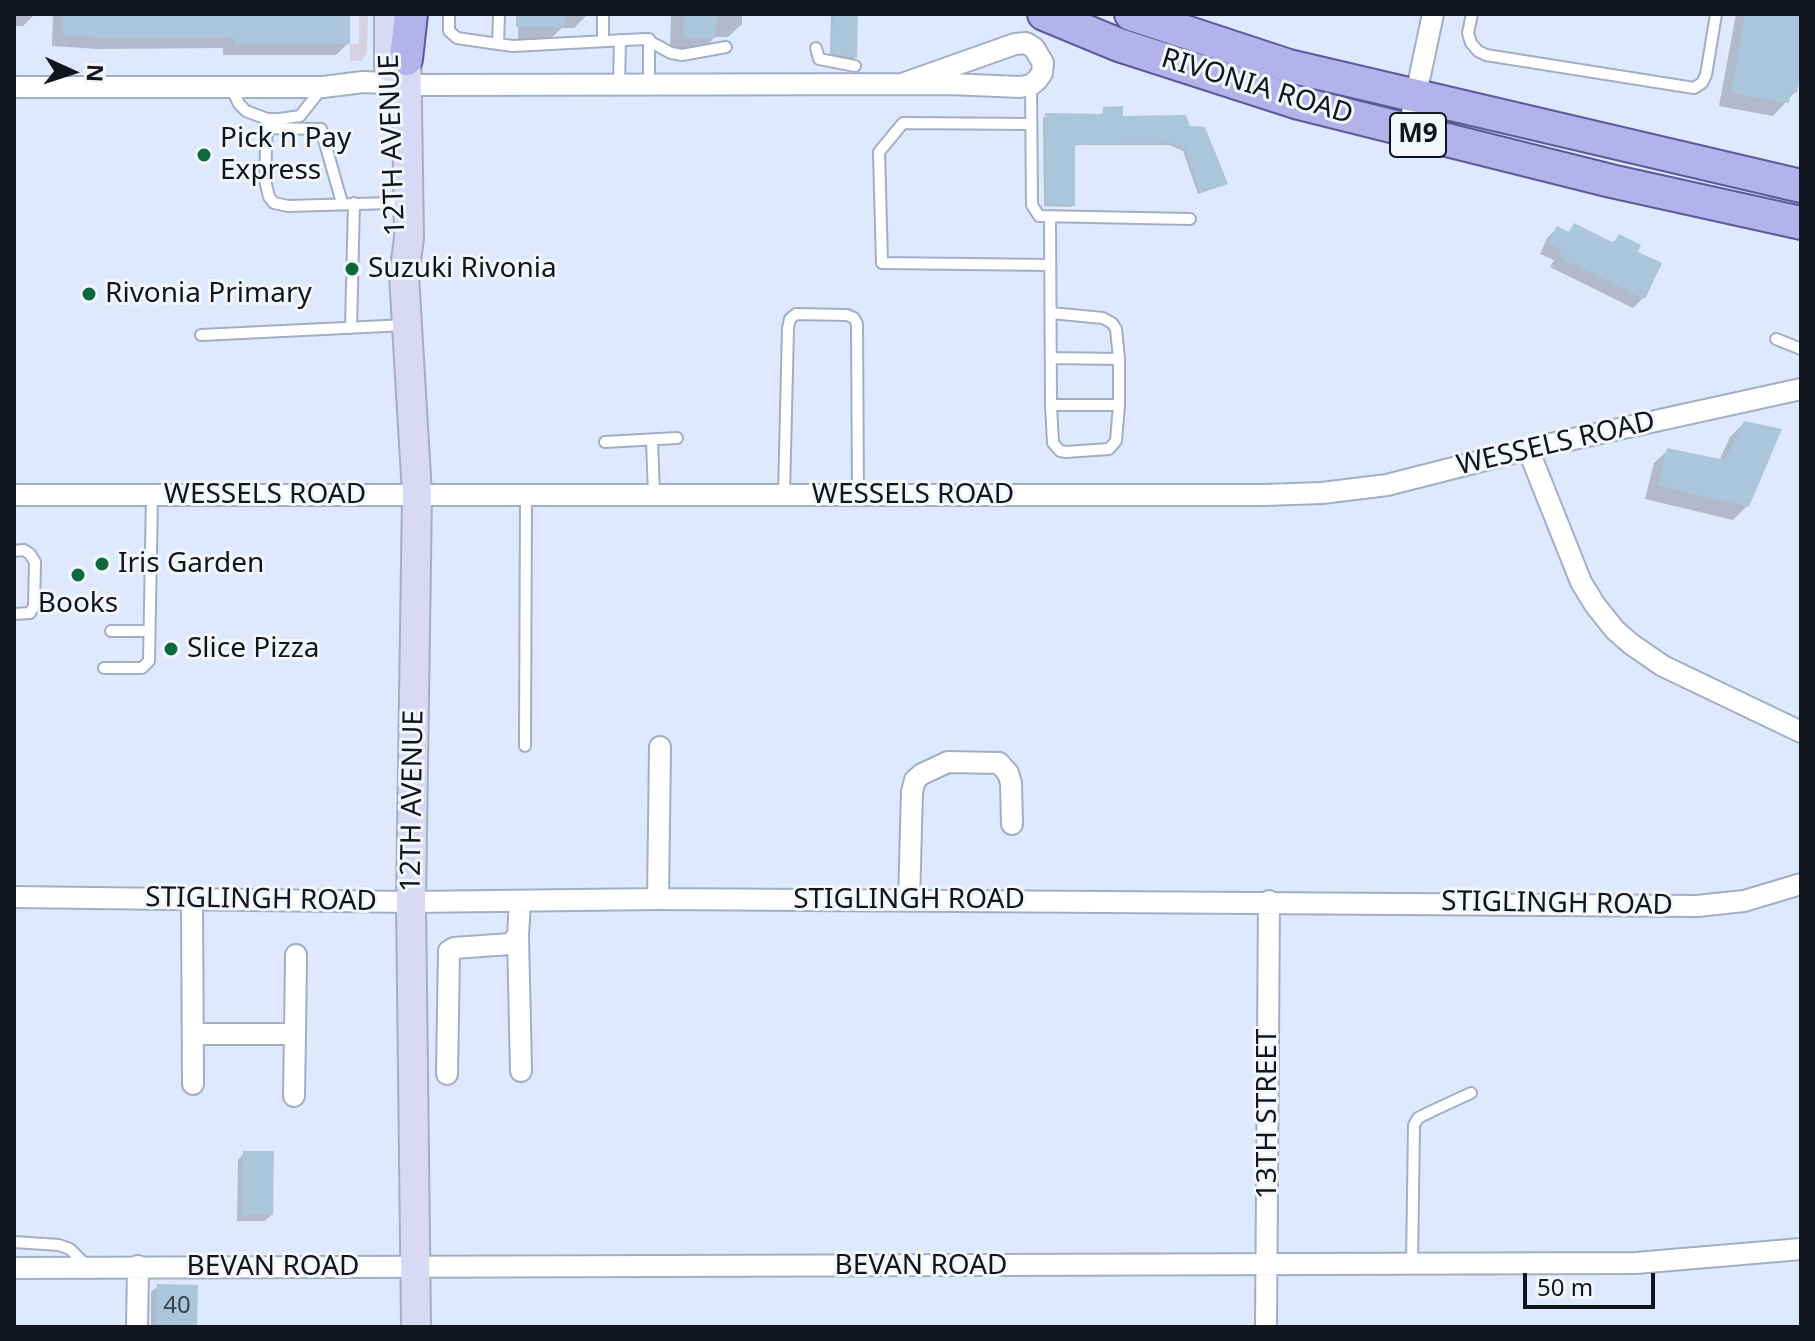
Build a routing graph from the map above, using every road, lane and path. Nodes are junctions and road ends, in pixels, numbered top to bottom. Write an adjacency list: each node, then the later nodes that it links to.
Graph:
1 (389, 14): 18 (main road, 12TH AVENUE)
2 (408, 14): 18 (main road)
3 (449, 14): 14 (lane)
4 (499, 14): 14 (lane)
5 (603, 14): 13 (lane)
6 (1044, 14): 29 (main road, RIVONIA ROAD / M9)
7 (1131, 14): 26 (main road, RIVONIA ROAD / M9)
8 (1433, 14): 26 (street)
9 (1472, 14): 10 (lane)
10 (1716, 14)
11 (649, 39): 12 (lane); 15 (lane); 19 (lane)
12 (620, 40): 13 (lane); 20 (lane)
13 (603, 41): 14 (lane)
14 (498, 44)
15 (726, 47)
16 (816, 48): 17 (lane)
17 (855, 66)
18 (400, 75): 20 (street); 25 (street); 33 (main road, 12TH AVENUE); 38 (main road, 12TH AVENUE)
19 (649, 83): 20 (street); 21 (street)
20 (619, 84)
21 (902, 84): 22 (street); 22 (street)
22 (1031, 85): 28 (lane)
23 (14, 87): 24 (street)
24 (231, 87): 25 (street); 27 (lane)
25 (323, 87): 27 (lane)
26 (1416, 97): 29 (street); 30 (main road, RIVONIA ROAD / M9)
27 (267, 124): 31 (lane); 31 (lane)
28 (1031, 124): 34 (lane); 37 (lane)
29 (1408, 132): 36 (main road, RIVONIA ROAD / M9)
30 (1801, 186)
31 (342, 203): 32 (lane)
32 (354, 203): 33 (lane); 41 (lane)
33 (391, 203): 38 (main road, 12TH AVENUE)
34 (1050, 217): 35 (lane); 37 (lane)
35 (1190, 219)
36 (1801, 223)
37 (1050, 265): 39 (lane)
38 (404, 275): 40 (main road, 12TH AVENUE)
39 (1051, 313): 45 (lane); 46 (lane)
40 (408, 325): 41 (lane); 54 (main road, 12TH AVENUE)
41 (351, 328): 42 (lane)
42 (201, 335)
43 (1776, 339): 44 (lane)
44 (1801, 349)
45 (1051, 358): 46 (lane); 48 (lane)
46 (1119, 359): 49 (lane)
47 (1801, 389): 53 (street, WESSELS ROAD)
48 (1051, 405): 49 (lane); 49 (lane)
49 (1119, 405)
50 (677, 438): 51 (lane)
51 (652, 441): 52 (lane); 58 (lane)
52 (605, 442)
53 (1528, 449): 60 (street, WESSELS ROAD); 66 (street)
54 (417, 494): 55 (street, WESSELS ROAD); 57 (street, WESSELS ROAD); 77 (main road, 12TH AVENUE)
55 (526, 494): 58 (street, WESSELS ROAD); 67 (lane)
56 (14, 495): 57 (street, WESSELS ROAD)
57 (152, 495): 64 (lane)
58 (654, 495): 59 (street, WESSELS ROAD)
59 (784, 495): 60 (street, WESSELS ROAD); 60 (lane)
60 (858, 495)
61 (14, 551): 62 (lane)
62 (14, 614)
63 (111, 631): 64 (lane)
64 (149, 631): 65 (lane)
65 (104, 668)
66 (1801, 732)
67 (525, 746)
68 (660, 747): 72 (street)
69 (1012, 824): 75 (street)
70 (1801, 884): 76 (street, STIGLINGH ROAD)
71 (14, 897): 73 (street, STIGLINGH ROAD)
72 (658, 899): 74 (street, STIGLINGH ROAD); 75 (street, STIGLINGH ROAD)
73 (192, 900): 77 (street, STIGLINGH ROAD); 80 (street)
74 (520, 901): 77 (street, STIGLINGH ROAD); 78 (street)
75 (909, 901): 76 (street, STIGLINGH ROAD)
76 (1269, 901): 91 (street, 13TH STREET)
77 (411, 902): 94 (main road, 12TH AVENUE)
78 (518, 936): 82 (street); 83 (street)
79 (296, 955): 81 (street)
80 (193, 1034): 81 (street); 84 (street)
81 (295, 1034): 86 (street)
82 (521, 1071)
83 (447, 1074)
84 (193, 1084)
85 (1471, 1093): 89 (lane)
86 (294, 1096)
87 (14, 1242): 92 (lane)
88 (1801, 1249): 89 (street, BEVAN ROAD)
89 (1412, 1265): 91 (street, BEVAN ROAD)
90 (138, 1266): 92 (street, BEVAN ROAD); 94 (street, BEVAN ROAD); 95 (street)
91 (1266, 1266): 94 (street, BEVAN ROAD); 97 (street, 13TH STREET)
92 (88, 1267): 93 (street, BEVAN ROAD)
93 (14, 1268)
94 (417, 1268): 96 (main road, 12TH AVENUE)
95 (137, 1327)
96 (416, 1327)
97 (1266, 1327)

